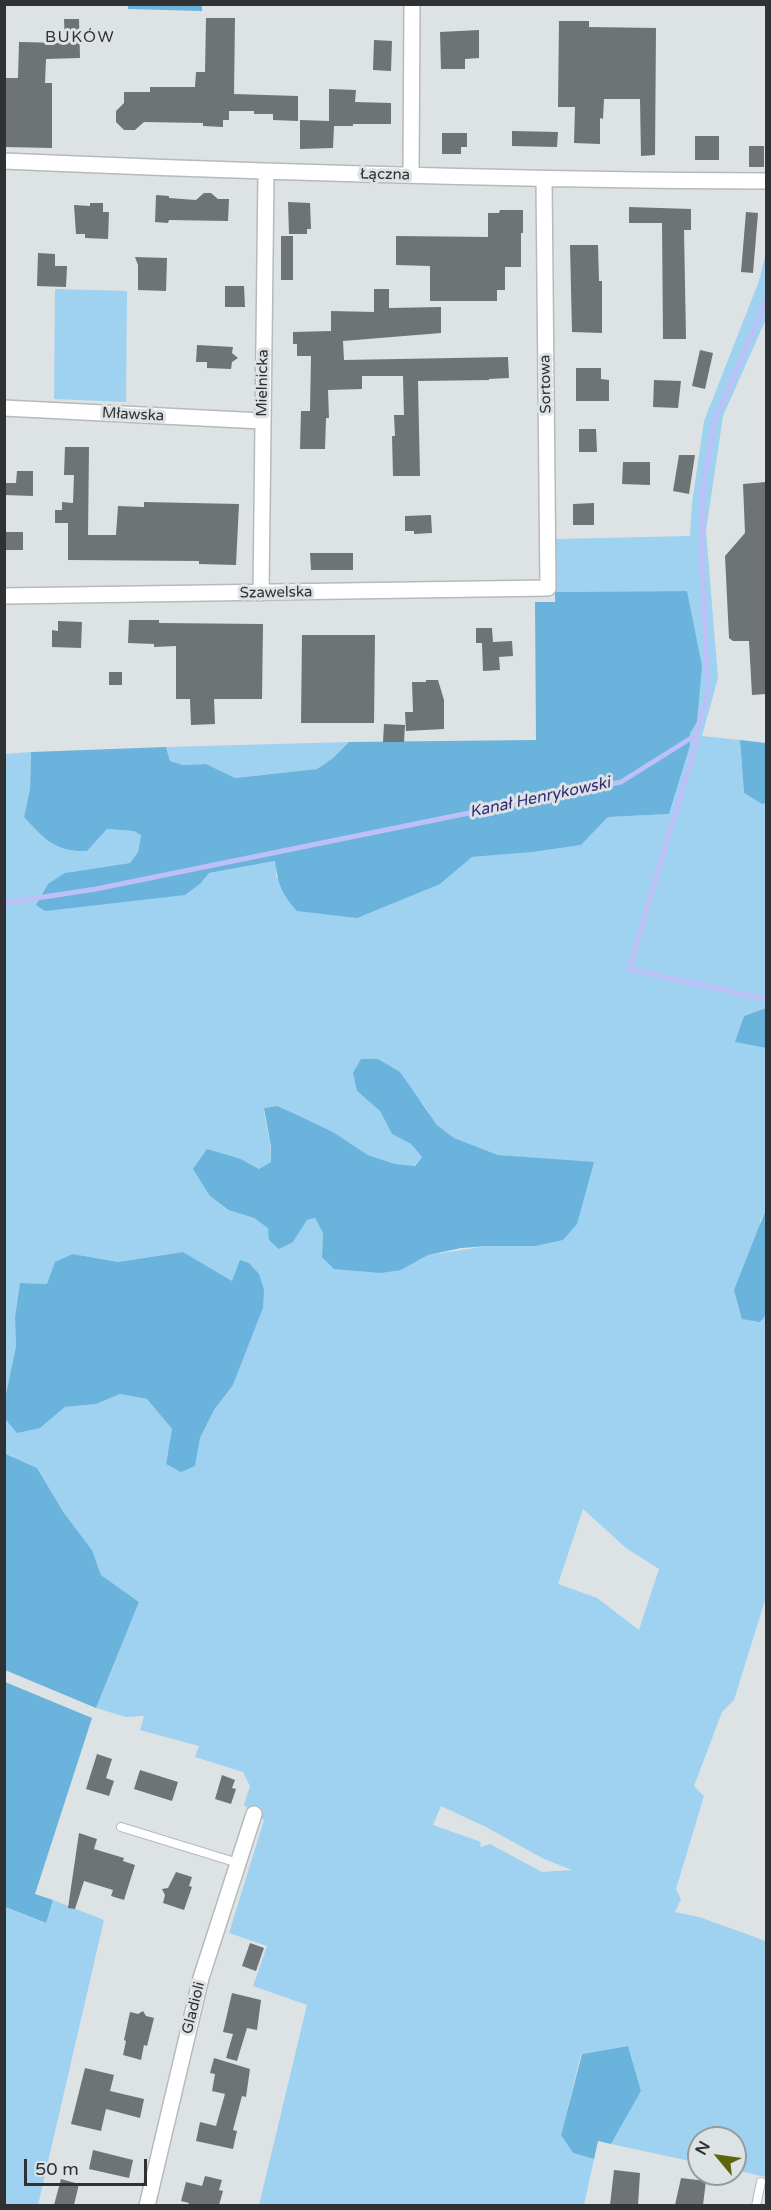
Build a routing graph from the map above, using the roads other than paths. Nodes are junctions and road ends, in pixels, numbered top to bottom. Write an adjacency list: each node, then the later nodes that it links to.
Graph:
1 (412, 4): 4 (street)
2 (4, 161): 3 (street, Łączna)
3 (266, 173): 4 (street, Łączna); 8 (street, Mielnicka)
4 (411, 175): 5 (street, Łączna)
5 (544, 180): 6 (street, Łączna); 9 (street, Sortowa)
6 (766, 181)
7 (4, 408): 8 (street, Mławska)
8 (262, 421): 10 (street, Mielnicka)
9 (548, 588): 10 (street, Szawelska)
10 (261, 593): 11 (street, Szawelska)
11 (4, 596)
12 (254, 1814): 14 (street, Gladioli)
13 (121, 1827): 14 (lane)
14 (238, 1863): 16 (street, Gladioli)
15 (761, 2182): 17 (lane)
16 (147, 2205)
17 (756, 2205)

